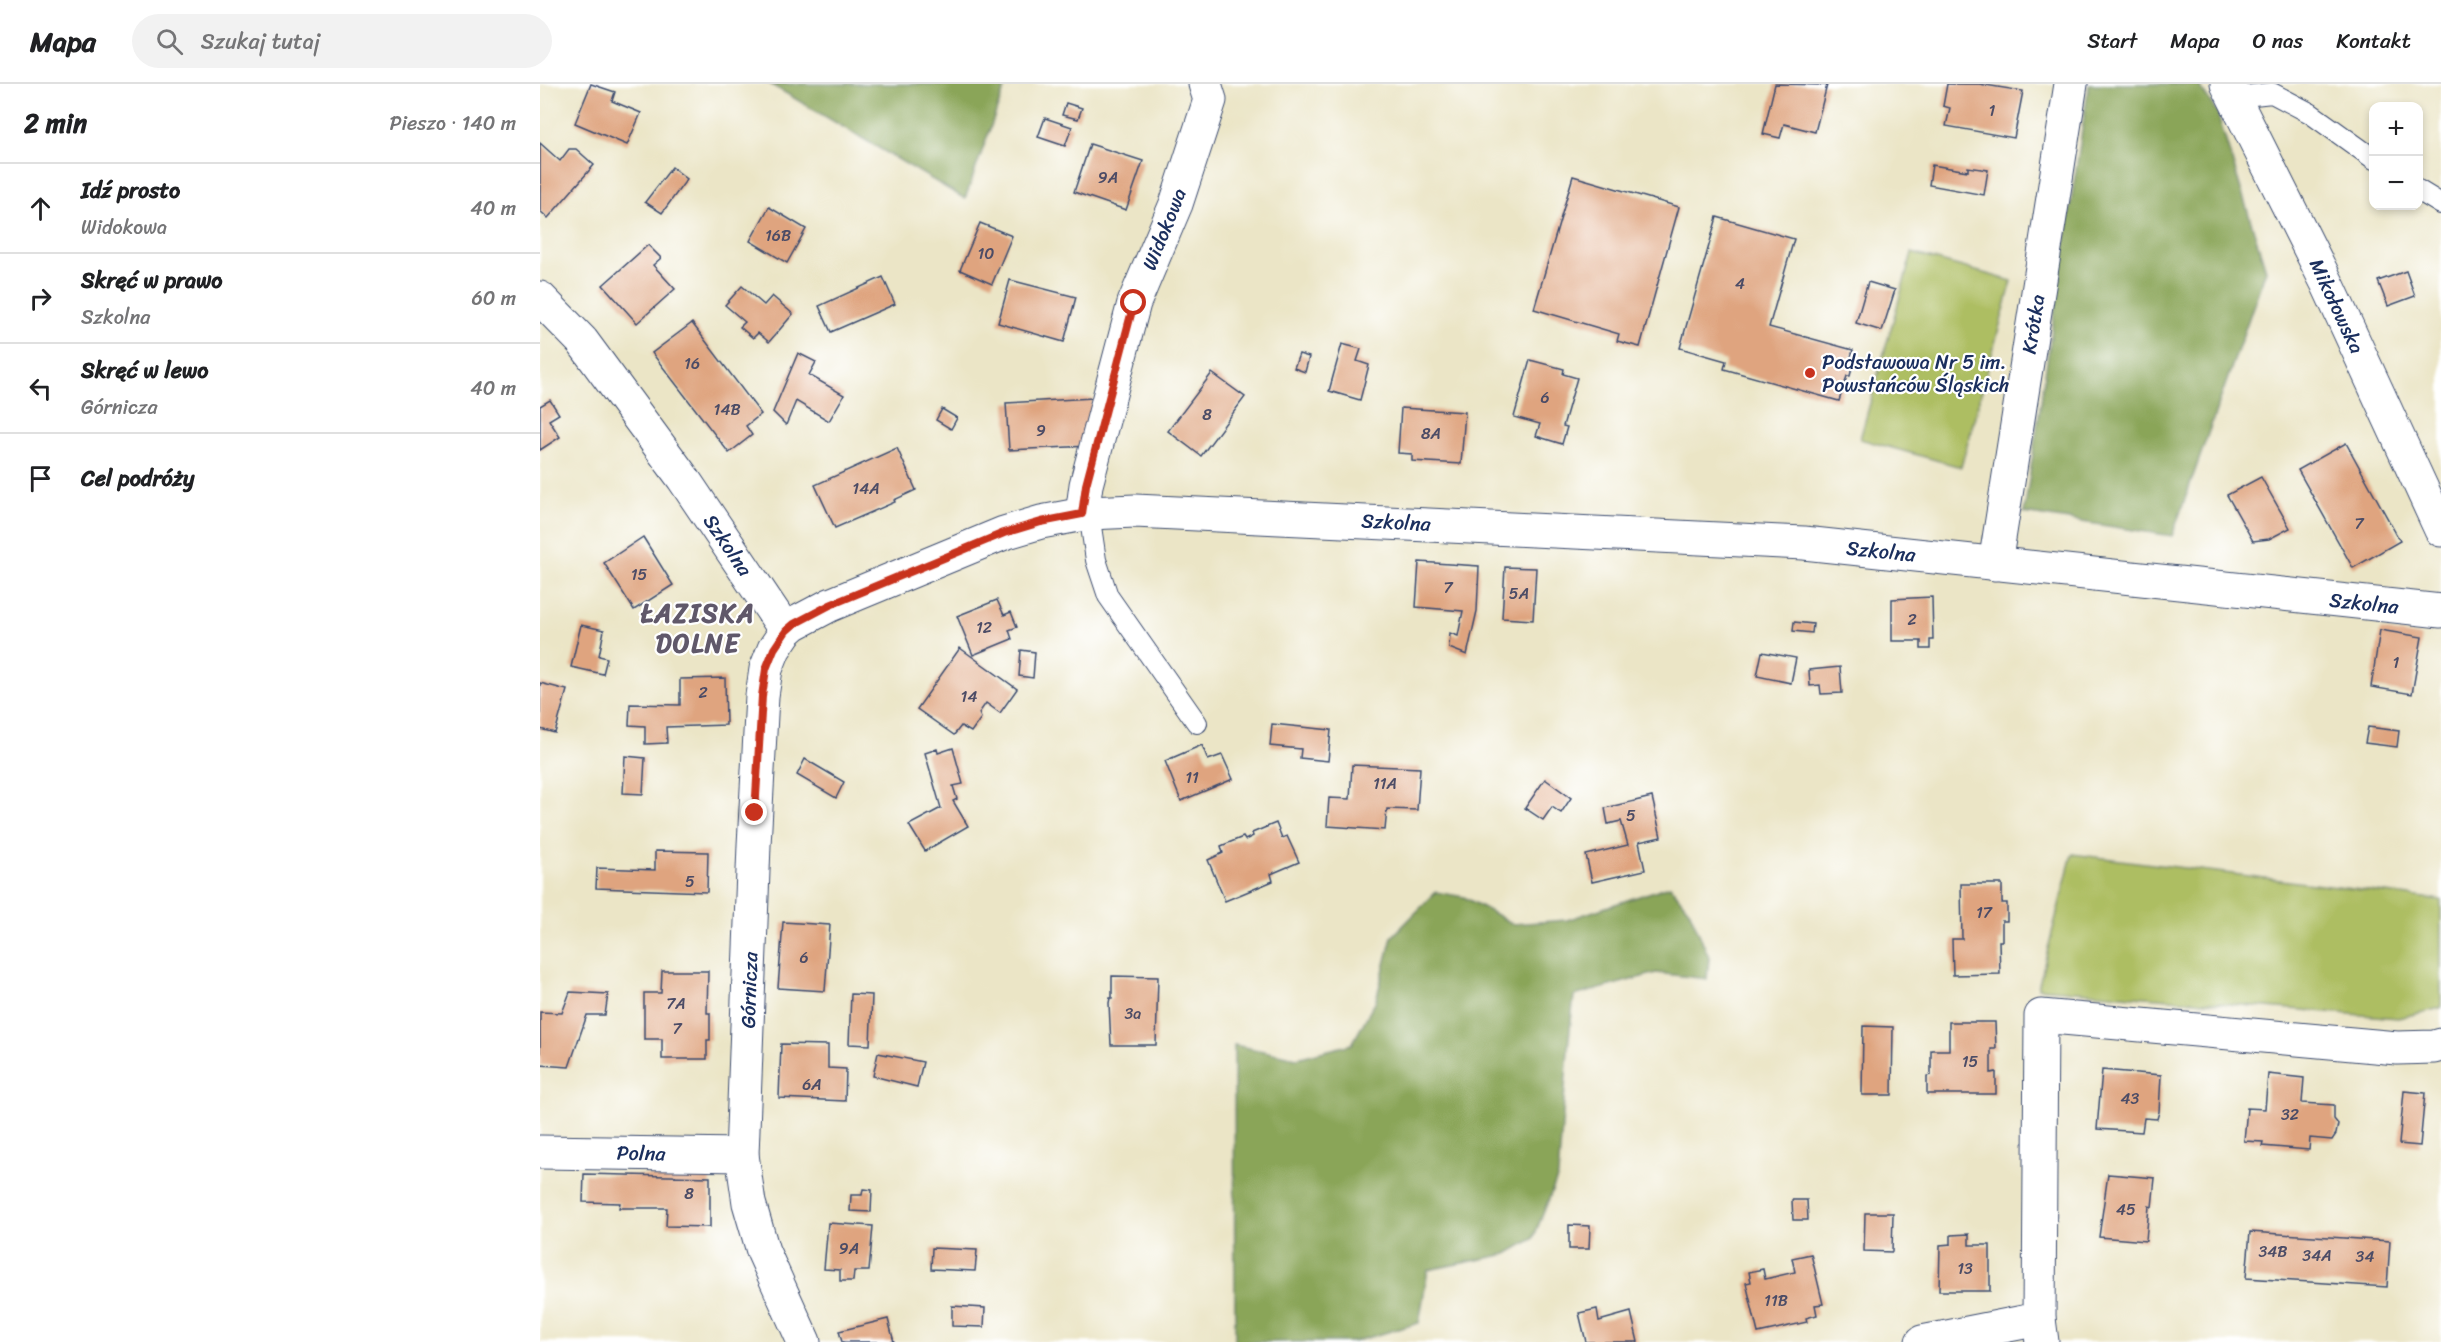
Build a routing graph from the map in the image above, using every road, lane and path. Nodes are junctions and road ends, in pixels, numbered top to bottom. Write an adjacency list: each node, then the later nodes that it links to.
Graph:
1 (1205, 84): 8 (street, Widokowa)
2 (2071, 84): 10 (street, Krótka)
3 (2231, 91): 4 (lane); 9 (street, Mikołowska)
4 (2369, 156)
5 (2423, 193): 6 (lane)
6 (2441, 204)
7 (540, 298): 12 (street, Szkolna)
8 (1086, 514): 10 (street, Szkolna); 12 (street, Szkolna); 13 (lane)
9 (2441, 530)
10 (1995, 564): 11 (street, Szkolna)
11 (2441, 611)
12 (786, 631): 16 (street, Górnicza)
13 (1197, 723)
14 (2441, 1045): 17 (street)
15 (540, 1152): 16 (street, Polna)
16 (742, 1155): 18 (street, Górnicza)
17 (2040, 1330): 19 (street)
18 (804, 1342)
19 (1922, 1342)

